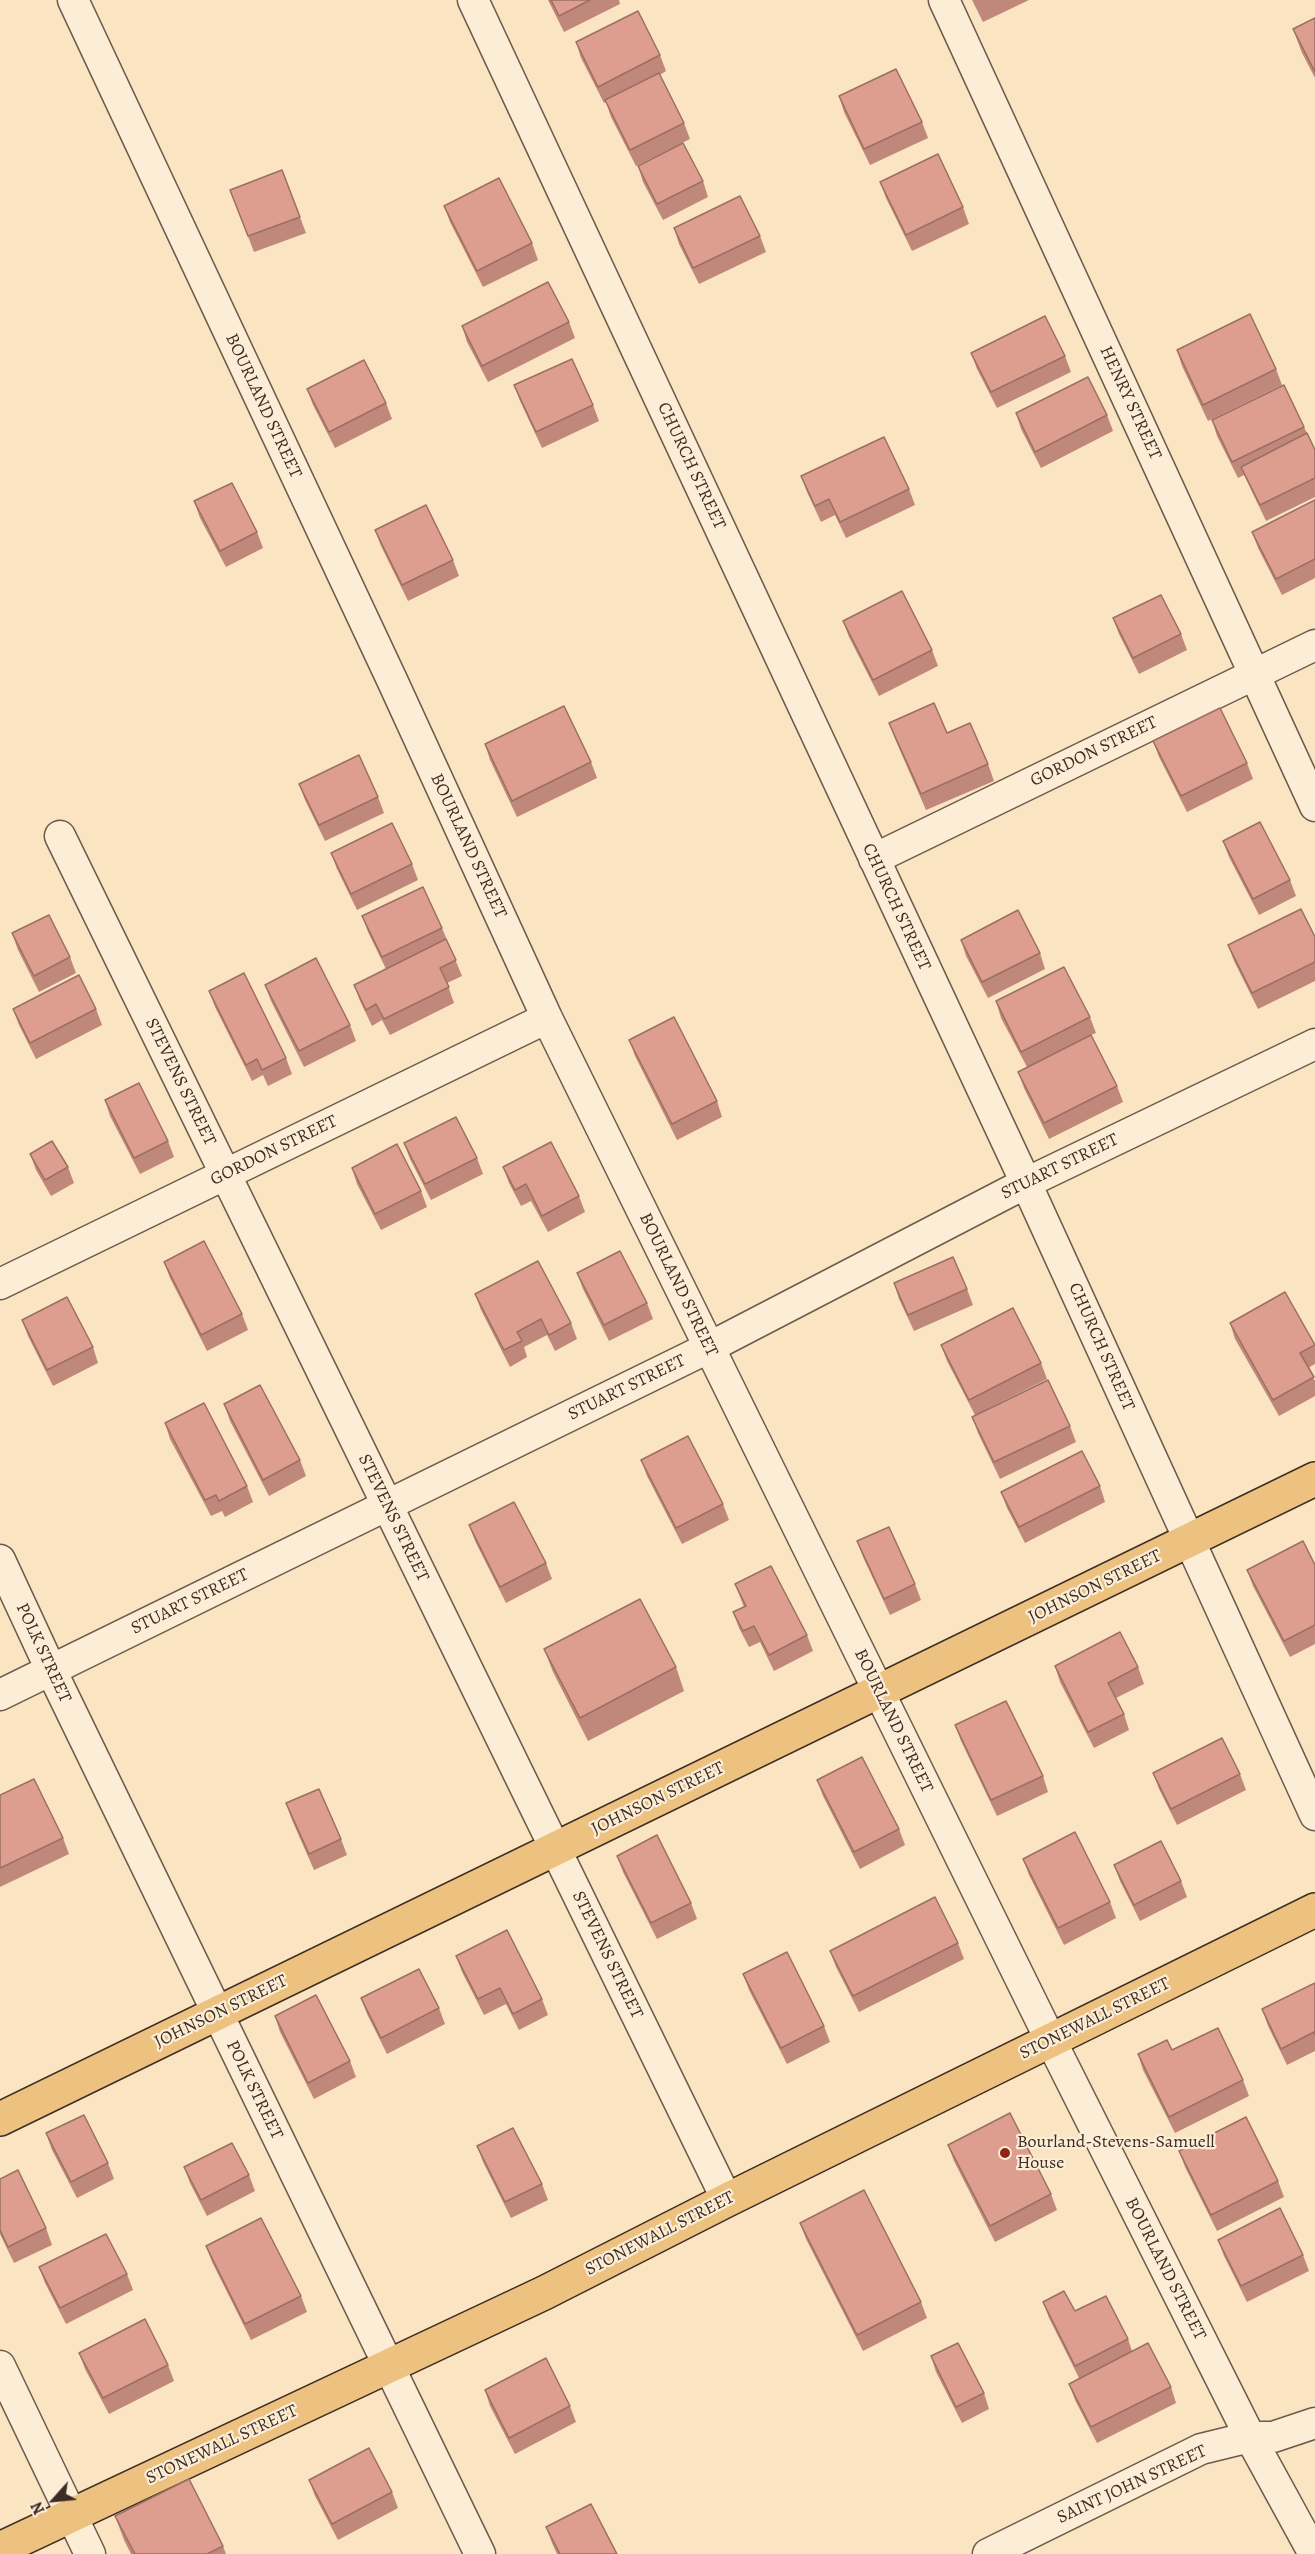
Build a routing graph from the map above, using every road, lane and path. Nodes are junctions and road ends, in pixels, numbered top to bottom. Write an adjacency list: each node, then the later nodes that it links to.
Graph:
1 (73, 0): 9 (street, BOURLAND STREET)
2 (473, 0): 8 (street, CHURCH STREET)
3 (944, 0): 5 (street, HENRY STREET)
4 (1315, 645): 5 (street, GORDON STREET)
5 (1255, 674): 6 (street, HENRY STREET); 8 (street, GORDON STREET)
6 (1315, 806)
7 (60, 836): 11 (street, STEVENS STREET)
8 (874, 859): 12 (street, CHURCH STREET)
9 (547, 1018): 11 (street, GORDON STREET); 14 (street, BOURLAND STREET)
10 (1315, 1044): 12 (street, STUART STREET)
11 (225, 1174): 13 (street, GORDON STREET); 16 (street, STEVENS STREET)
12 (1026, 1183): 14 (street, STUART STREET); 17 (street, CHURCH STREET)
13 (0, 1284)
14 (708, 1348): 16 (street, STUART STREET); 20 (street, BOURLAND STREET)
15 (1315, 1479): 17 (main road, JOHNSON STREET)
16 (387, 1506): 19 (street, STUART STREET); 23 (street, STEVENS STREET)
17 (1189, 1541): 20 (main road, JOHNSON STREET); 22 (street, CHURCH STREET)
18 (0, 1560): 19 (street, POLK STREET)
19 (51, 1670): 21 (street, STUART STREET); 25 (street, POLK STREET)
20 (878, 1692): 23 (main road, JOHNSON STREET); 26 (street, BOURLAND STREET)
21 (0, 1695)
22 (1315, 1815)
23 (555, 1849): 25 (main road, JOHNSON STREET); 28 (street, STEVENS STREET)
24 (1315, 1910): 26 (main road, STONEWALL STREET)
25 (217, 2013): 27 (main road, JOHNSON STREET); 30 (street, POLK STREET)
26 (1051, 2041): 28 (main road, STONEWALL STREET); 32 (street, BOURLAND STREET)
27 (0, 2119)
28 (727, 2200): 30 (main road, STONEWALL STREET)
29 (0, 2366): 33 (street)
30 (388, 2366): 33 (main road, STONEWALL STREET); 36 (street, POLK STREET)
31 (1315, 2423): 32 (street, SAINT JOHN STREET)
32 (1250, 2437): 37 (street, SAINT JOHN STREET); 38 (street, BOURLAND STREET)
33 (71, 2516): 34 (main road, STONEWALL STREET); 35 (street)
34 (0, 2549)
35 (90, 2554)
36 (480, 2554)
37 (988, 2554)
38 (1314, 2554)

